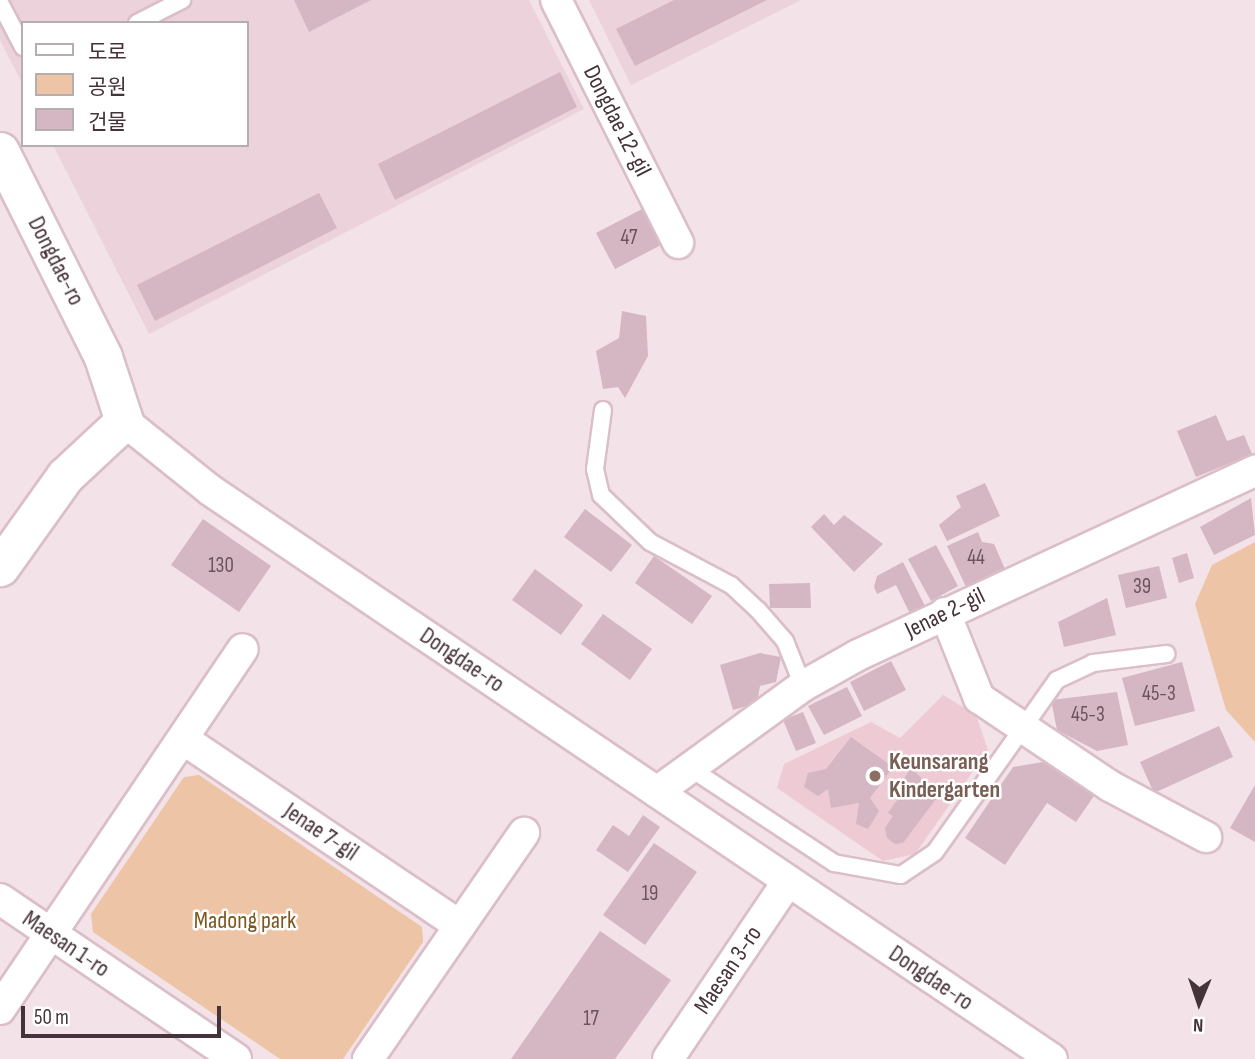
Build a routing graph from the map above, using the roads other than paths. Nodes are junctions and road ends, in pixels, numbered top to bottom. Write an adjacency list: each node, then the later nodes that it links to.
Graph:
1 (182, 0): 4 (lane)
2 (556, 0): 7 (street, Dongdae 12-gil)
3 (0, 3): 5 (lane)
4 (141, 21)
5 (21, 43)
6 (0, 150): 9 (street, Dongdae-ro)
7 (678, 243)
8 (603, 410): 15 (lane)
9 (124, 421): 11 (street); 19 (street, Dongdae-ro)
10 (1255, 471): 12 (street, Jenae 2-gil)
11 (0, 567)
12 (945, 613): 15 (street, Jenae 2-gil); 16 (street)
13 (243, 649): 17 (street)
14 (1167, 654): 16 (lane)
15 (803, 686): 18 (street, Jenae 2-gil)
16 (1018, 729): 18 (lane); 21 (street)
17 (183, 739): 24 (street, Jenae 7-gil); 25 (street)
18 (690, 768): 19 (street, Jenae 2-gil)
19 (657, 792): 22 (street, Dongdae-ro)
20 (524, 833): 24 (street)
21 (1206, 838)
22 (788, 881): 29 (street, Maesan 3-ro); 30 (street, Dongdae-ro)
23 (0, 900): 25 (street, Maesan 1-ro)
24 (460, 926): 28 (street)
25 (51, 934): 26 (street); 27 (street, Maesan 1-ro)
26 (0, 1009)
27 (236, 1059)
28 (368, 1059)
29 (668, 1059)
30 (1052, 1059)

